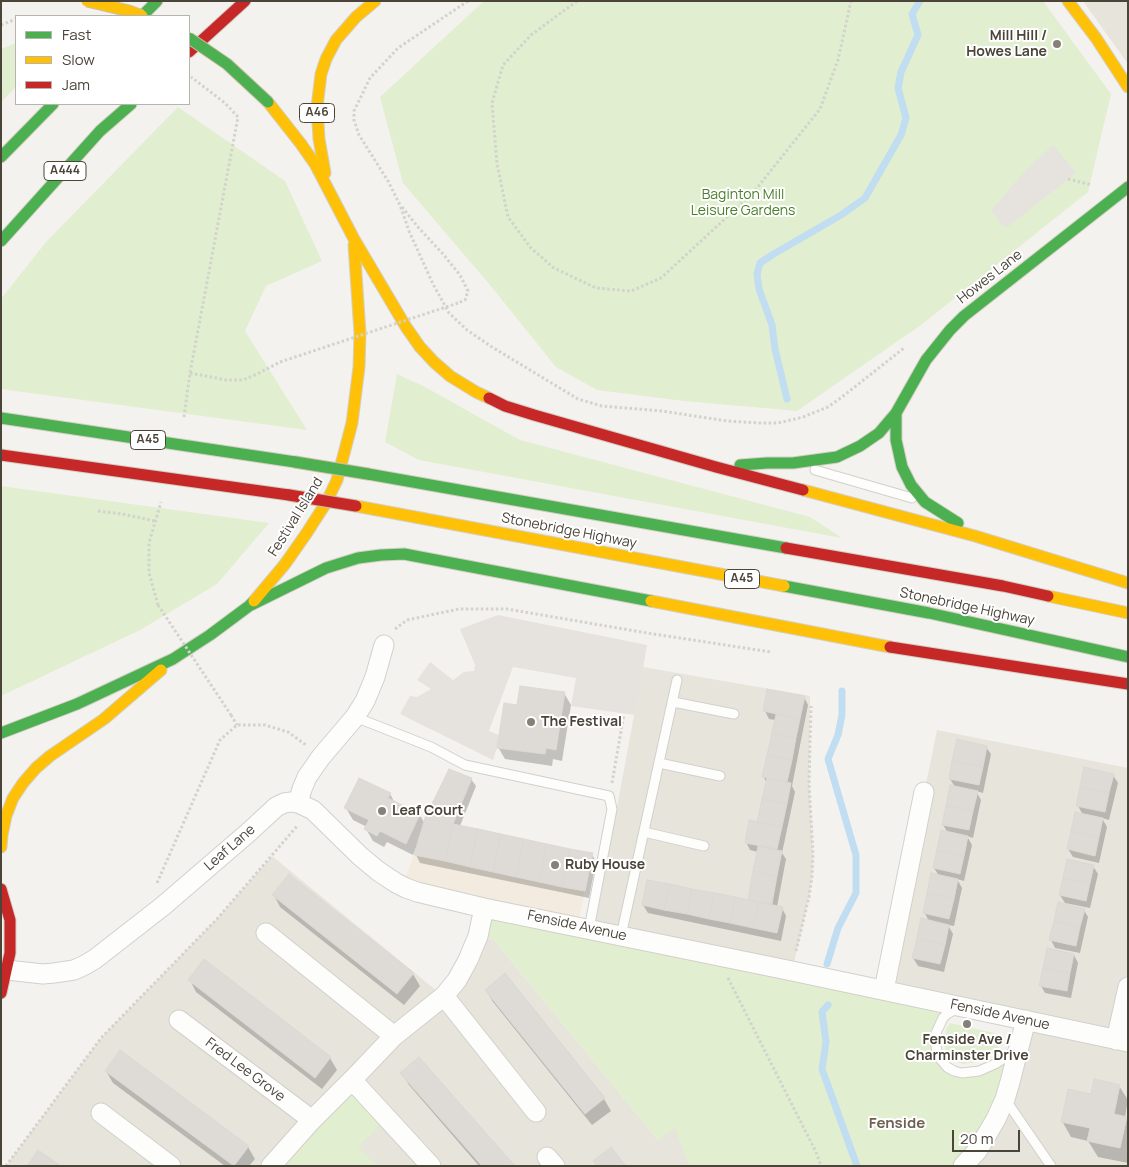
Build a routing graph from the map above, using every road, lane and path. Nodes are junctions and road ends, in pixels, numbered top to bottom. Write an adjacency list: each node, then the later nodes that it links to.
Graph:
1 (87, 1): 9 (main road, bridge)
2 (157, 1): 10 (main road)
3 (245, 1): 14 (main road)
4 (375, 1): 23 (main road, A46)
5 (468, 1): 24 (path)
6 (577, 1): 7 (path)
7 (851, 1)
8 (1068, 1): 16 (main road)
9 (139, 15)
10 (143, 15)
11 (15, 19): 12 (path)
12 (1, 25)
13 (190, 39): 23 (main road, Festival Island, bridge)
14 (190, 51)
15 (190, 76): 28 (path)
16 (1128, 88)
17 (53, 105): 19 (main road)
18 (130, 105): 26 (main road, A444)
19 (1, 157)
20 (1068, 179): 21 (path)
21 (1090, 184)
22 (1128, 187): 29 (main road, Howes Lane)
23 (328, 189): 25 (main road, Festival Island)
24 (400, 205): 27 (path); 28 (path, bridge)
25 (354, 239): 34 (main road); 41 (main road, Festival Island)
26 (1, 241)
27 (910, 343)
28 (190, 374): 30 (path)
29 (896, 413): 33 (main road, Howes Lane); 36 (main road)
30 (184, 417)
31 (1, 418): 42 (main road, Stonebridge Highway / A45, bridge)
32 (1, 455): 45 (main road, Stonebridge Highway / A45, bridge)
33 (793, 463): 34 (main road, Howes Lane); 36 (lane)
34 (716, 467): 39 (main road)
35 (161, 502): 38 (path)
36 (925, 502): 39 (main road)
37 (98, 511): 38 (path)
38 (155, 521): 54 (path, bridge)
39 (975, 536): 40 (main road)
40 (1128, 583)
41 (249, 606): 46 (main road, Festival Island); 48 (main road)
42 (1128, 613)
43 (384, 645): 44 (path); 53 (street)
44 (774, 652)
45 (1128, 657)
46 (173, 659): 55 (main road, Festival Island); 64 (main road)
47 (677, 680): 49 (lane)
48 (1128, 684)
49 (673, 702): 52 (lane); 57 (lane)
50 (811, 706): 73 (path)
51 (624, 714): 60 (path)
52 (734, 714)
53 (354, 717): 56 (street); 60 (lane)
54 (237, 724): 56 (path); 65 (path)
55 (1, 733)
56 (321, 757): 61 (street)
57 (659, 763): 58 (lane); 62 (lane)
58 (720, 776)
59 (924, 792): 75 (street)
60 (609, 796): 68 (lane)
61 (298, 803): 67 (street, Fenside Avenue); 72 (street, Leaf Lane); 89 (path)
62 (644, 832): 63 (lane); 70 (lane)
63 (704, 846)
64 (1, 847)
65 (157, 883)
66 (1, 889): 72 (main road)
67 (484, 908): 68 (street, Fenside Avenue); 77 (street)
68 (589, 929): 70 (street, Fenside Avenue)
69 (266, 933): 81 (street)
70 (621, 936): 71 (street, Fenside Avenue)
71 (716, 955): 73 (street, Fenside Avenue); 93 (path)
72 (7, 970): 76 (main road)
73 (792, 970): 75 (street, Fenside Avenue)
74 (1128, 986): 82 (street, Fenside Avenue)
75 (884, 990): 78 (street, Fenside Avenue)
76 (1, 993)
77 (444, 996): 81 (street); 86 (street)
78 (964, 1008): 80 (street, Fenside Avenue); 83 (lane)
79 (178, 1020): 88 (street, Fred Lee Grove)
80 (1026, 1020): 82 (street, Fenside Avenue); 83 (street)
81 (394, 1036): 84 (street)
82 (1122, 1041)
83 (1019, 1049): 85 (street)
84 (352, 1080): 88 (street); 92 (street)
85 (1005, 1099): 94 (street); 95 (lane)
86 (536, 1112)
87 (101, 1113): 90 (street)
88 (312, 1120): 91 (street)
89 (6, 1166)
90 (171, 1166)
91 (271, 1166)
92 (432, 1166)
93 (820, 1166)
94 (963, 1166)
95 (1052, 1166)

